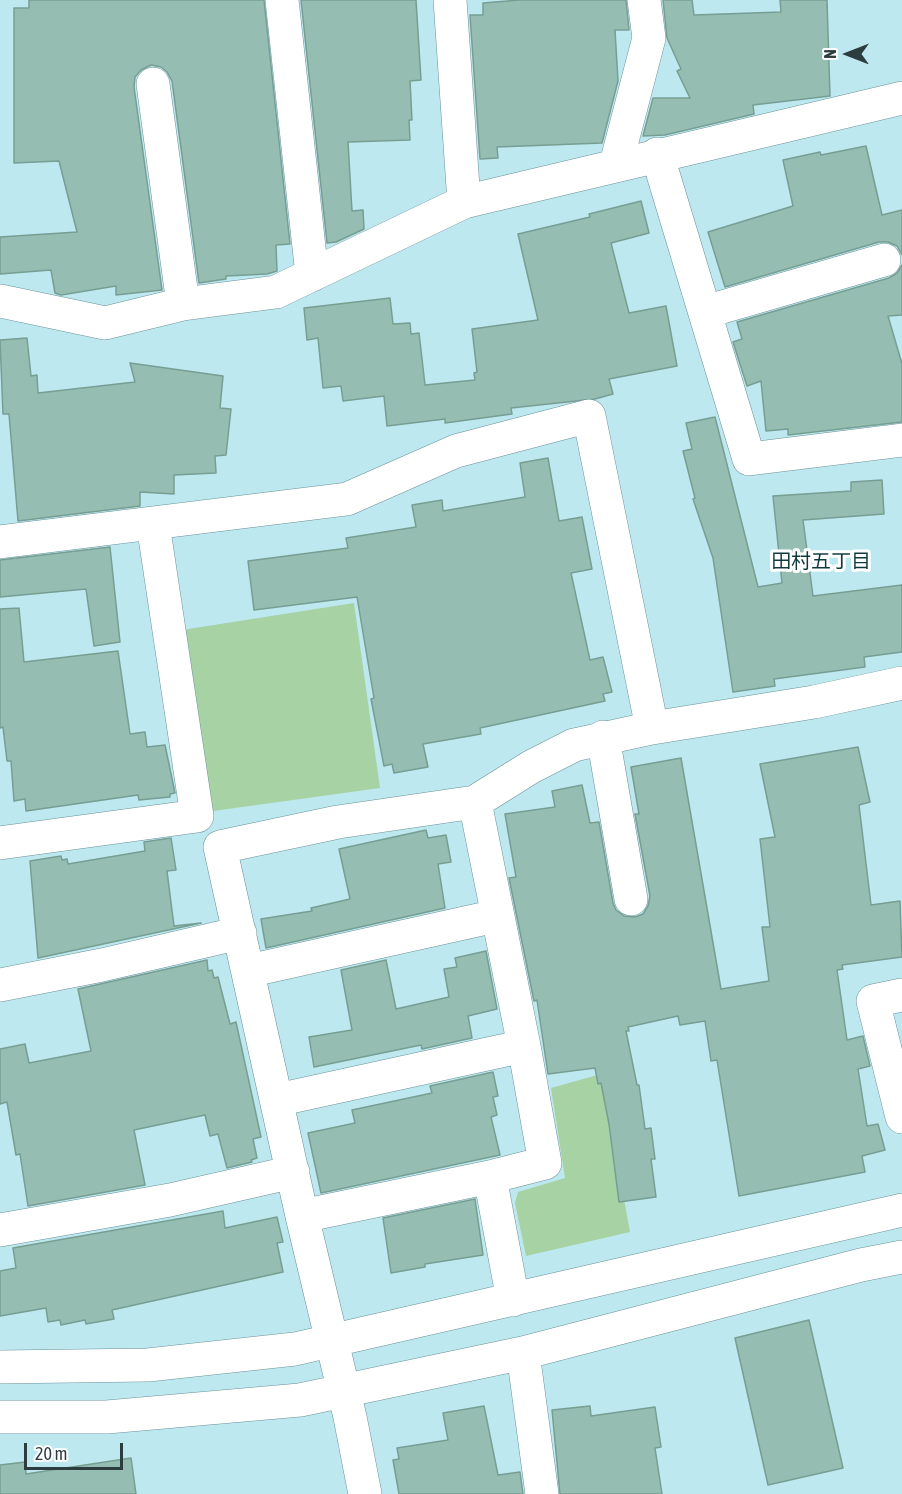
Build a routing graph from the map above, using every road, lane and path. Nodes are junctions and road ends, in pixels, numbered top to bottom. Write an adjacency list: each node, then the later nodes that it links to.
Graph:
1 (282, 0): 10 (street)
2 (450, 0): 8 (street)
3 (644, 0): 7 (street)
4 (153, 84): 12 (street)
5 (902, 98): 6 (street)
6 (657, 154): 7 (street); 13 (street)
7 (616, 164): 8 (street)
8 (464, 202): 10 (street)
9 (884, 261): 13 (street)
10 (312, 275): 12 (street)
11 (0, 301): 12 (street)
12 (183, 304)
13 (705, 312): 14 (street)
14 (902, 440)
15 (153, 524): 16 (street); 18 (street); 21 (street)
16 (0, 542)
17 (902, 683): 18 (street)
18 (652, 728): 19 (street)
19 (603, 737): 20 (street); 22 (street)
20 (475, 801): 23 (street); 24 (street)
21 (0, 843)
22 (631, 899)
23 (496, 915): 25 (street); 28 (street)
24 (240, 933): 25 (street); 26 (street)
25 (248, 971): 29 (street)
26 (0, 985)
27 (902, 995): 30 (street)
28 (524, 1046): 29 (street); 32 (street)
29 (277, 1100): 31 (street)
30 (902, 1117)
31 (293, 1173): 34 (street); 35 (street)
32 (490, 1177): 34 (street); 37 (street)
33 (902, 1210): 37 (street)
34 (302, 1216): 38 (street)
35 (0, 1230)
36 (902, 1257): 39 (street)
37 (513, 1300): 38 (street)
38 (332, 1342): 40 (street); 41 (street)
39 (523, 1353): 41 (street); 44 (street)
40 (0, 1367)
41 (344, 1392): 42 (street); 43 (street)
42 (0, 1417)
43 (365, 1494)
44 (542, 1494)

